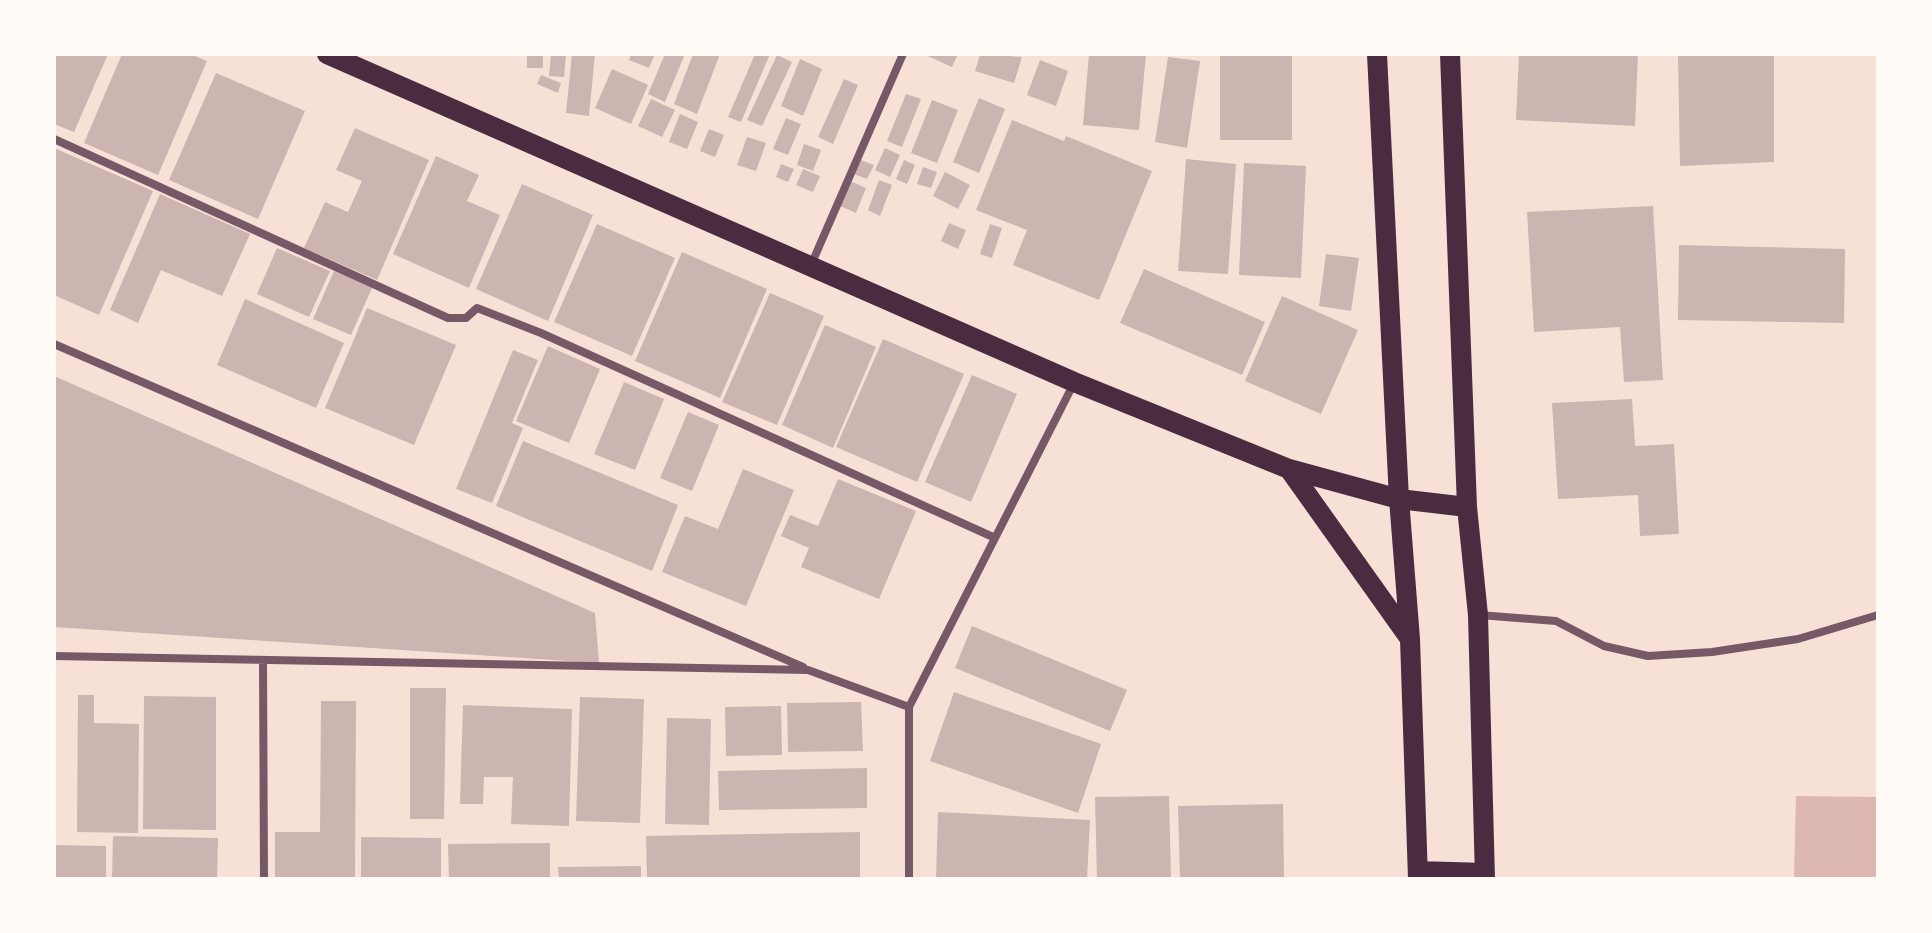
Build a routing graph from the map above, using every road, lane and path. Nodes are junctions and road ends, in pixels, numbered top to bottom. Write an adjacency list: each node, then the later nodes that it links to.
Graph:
1 (327, 54): 6 (main road)
2 (903, 54): 6 (street)
3 (1377, 54): 10 (main road)
4 (1450, 54): 11 (main road)
5 (54, 139): 12 (street)
6 (811, 265): 8 (main road)
7 (54, 344): 18 (street)
8 (1074, 382): 9 (main road); 12 (street)
9 (1289, 469): 10 (main road); 15 (main road)
10 (1399, 499): 11 (main road); 15 (main road)
11 (1467, 507): 13 (main road)
12 (993, 537): 19 (street)
13 (1478, 615): 14 (street); 21 (main road)
14 (1878, 615)
15 (1410, 639): 20 (main road)
16 (54, 656): 17 (street)
17 (263, 661): 18 (street); 22 (street)
18 (808, 670): 19 (street)
19 (909, 707): 23 (street)
20 (1418, 875): 21 (main road)
21 (1485, 876)
22 (264, 879)
23 (909, 879)

